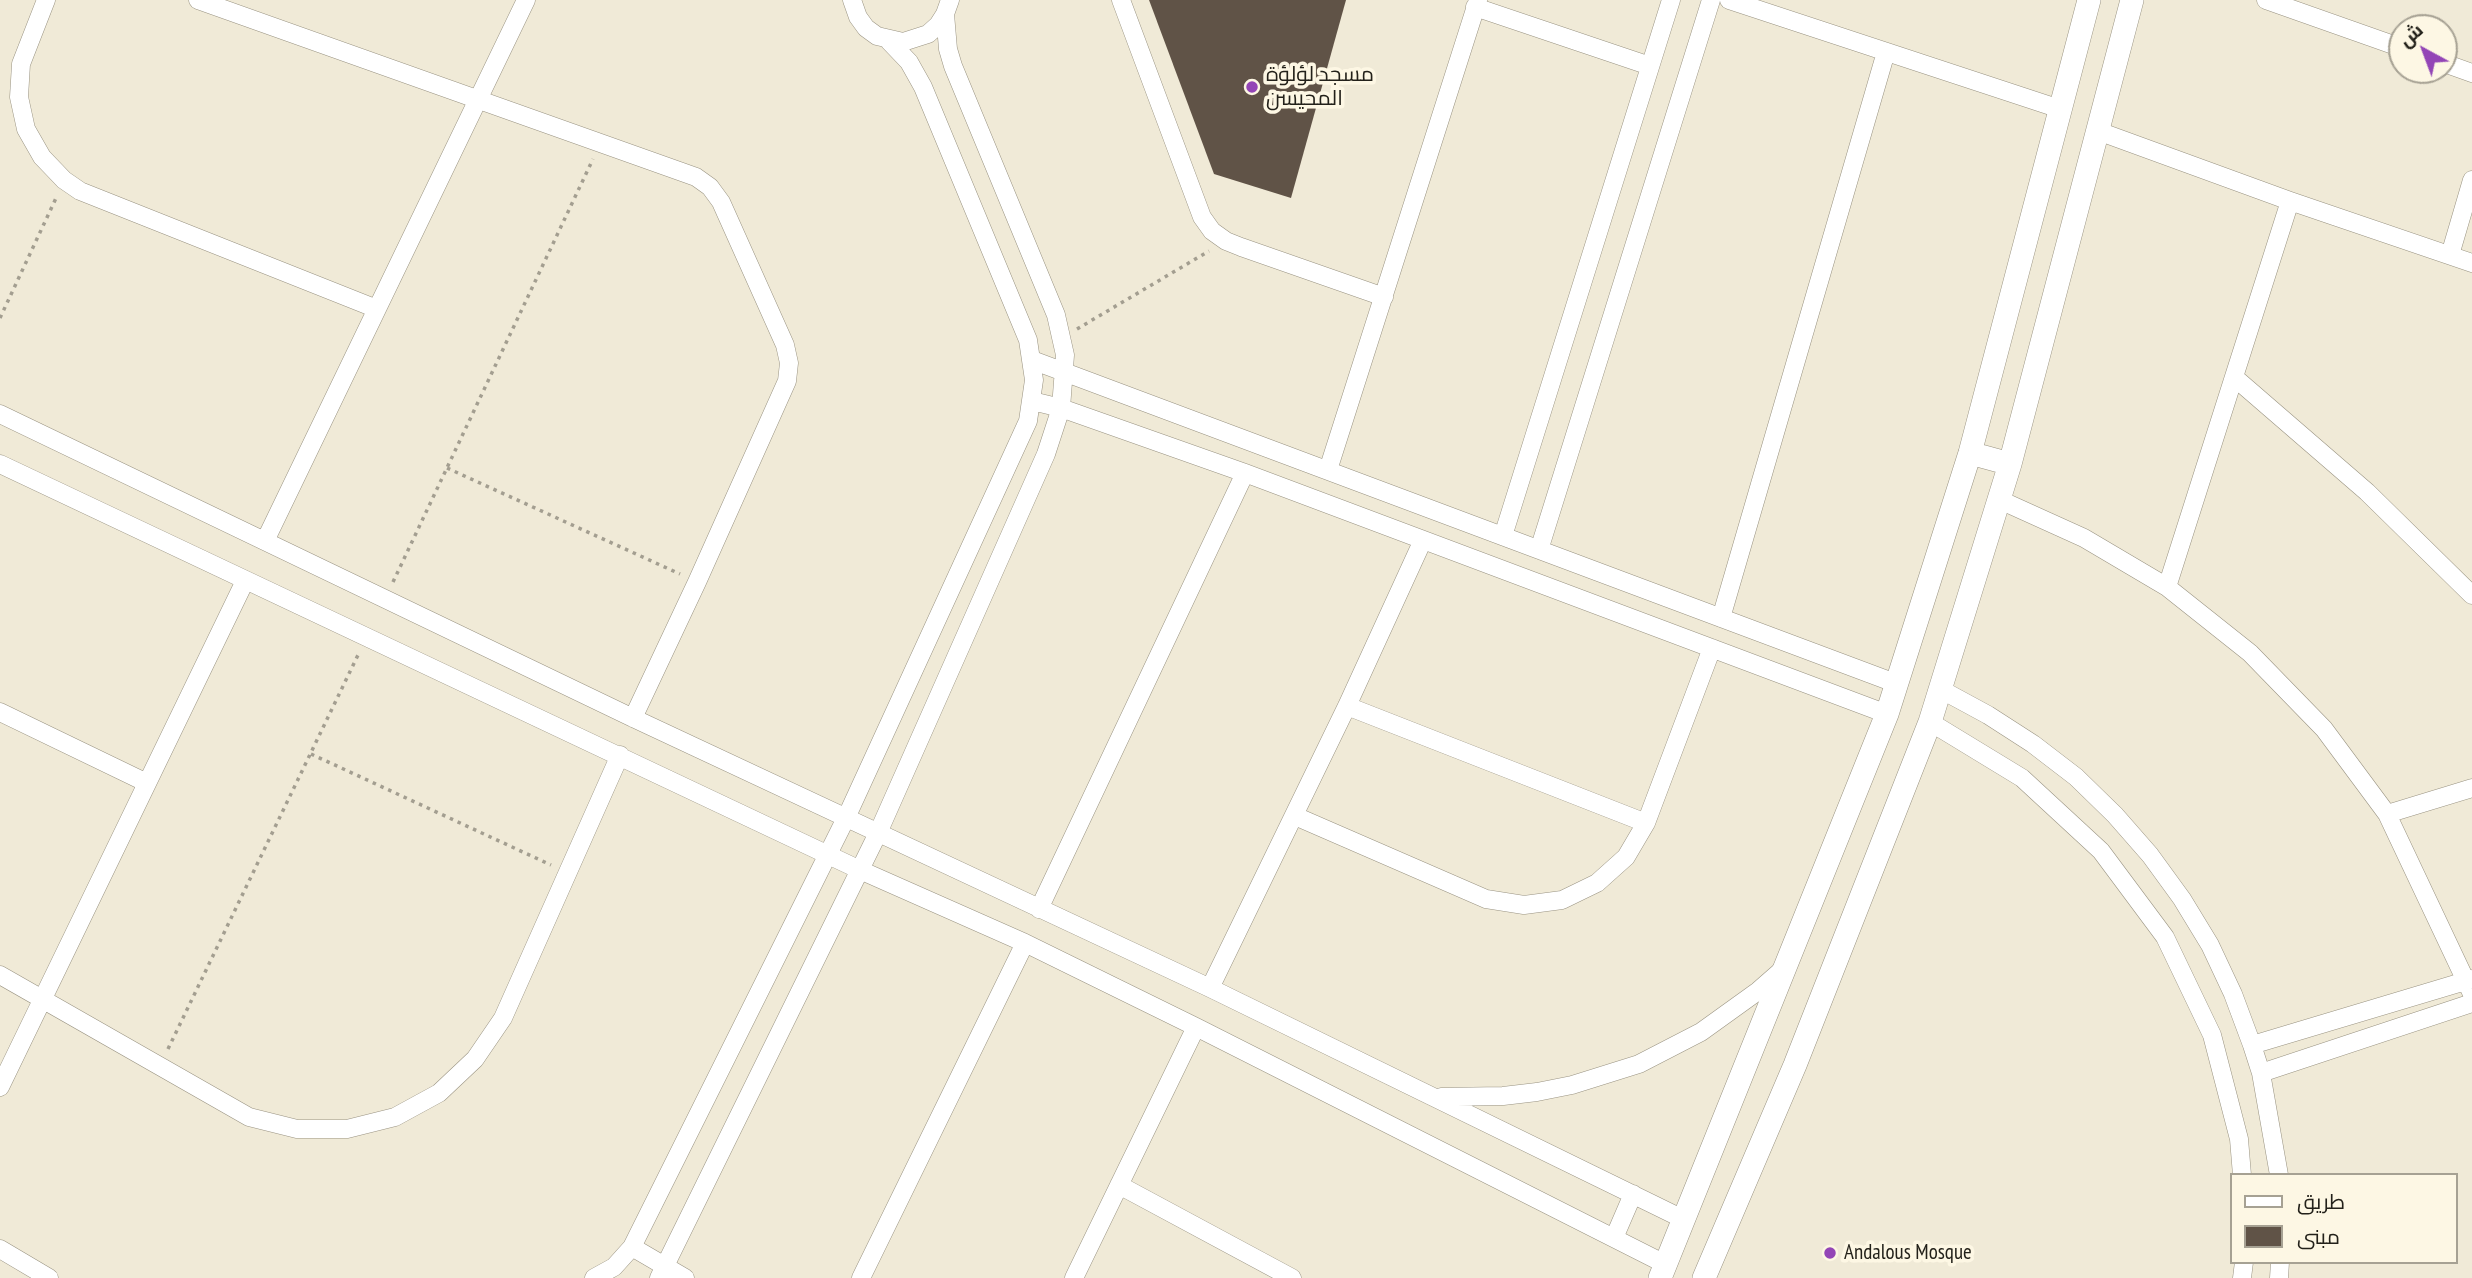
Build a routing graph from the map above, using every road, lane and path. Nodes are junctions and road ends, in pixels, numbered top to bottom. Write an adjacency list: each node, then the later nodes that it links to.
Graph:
1 (46, 0): 21 (street)
2 (198, 0): 18 (street)
3 (526, 0): 18 (street)
4 (1121, 0): 24 (street)
5 (1671, 0): 17 (street)
6 (1712, 0): 47 (street)
7 (1729, 0): 16 (street)
8 (2089, 0): 19 (street)
9 (2132, 0): 20 (street)
10 (2266, 0): 15 (street)
11 (848, 2): 14 (street)
12 (1477, 4): 17 (street); 27 (street)
13 (947, 7): 14 (street); 30 (street)
14 (889, 41): 31 (street)
15 (2388, 43)
16 (1886, 52): 19 (street); 52 (street)
17 (1650, 66): 44 (street)
18 (479, 100): 28 (street); 49 (street)
19 (2060, 109): 37 (street)
20 (2098, 131): 23 (street); 39 (street)
21 (64, 180): 28 (street); 29 (path)
22 (2472, 180): 25 (street)
23 (2290, 201): 25 (street); 33 (street)
24 (1226, 241): 27 (street); 30 (path)
25 (2450, 255): 26 (street)
26 (2472, 263)
27 (1384, 297): 41 (street)
28 (377, 309): 46 (street)
29 (0, 318)
30 (1062, 338): 32 (street)
31 (1032, 360): 32 (street); 34 (street)
32 (1065, 373): 35 (street); 41 (street)
33 (2234, 377): 50 (street); 51 (street)
34 (1032, 401): 35 (street); 67 (street)
35 (1060, 408): 42 (street); 69 (street)
36 (0, 414): 46 (street)
37 (1970, 453): 39 (street); 54 (street)
38 (0, 464): 48 (street)
39 (2010, 464): 43 (street)
40 (447, 468): 49 (path)
41 (1328, 470): 44 (street)
42 (1245, 473): 45 (street); 73 (street)
43 (2000, 500): 50 (street); 55 (street)
44 (1503, 536): 47 (street)
45 (1423, 540): 53 (street); 56 (street)
46 (265, 541): 59 (street)
47 (1539, 550): 52 (street)
48 (245, 581): 62 (street); 63 (street)
49 (697, 582): 59 (street)
50 (2167, 587): 65 (street)
51 (2472, 595)
52 (1721, 618): 54 (street)
53 (1712, 648): 58 (street); 68 (street)
54 (1895, 683): 58 (street)
55 (1940, 689): 60 (street); 82 (street)
56 (1347, 706): 66 (street); 68 (street)
57 (0, 712): 63 (street)
58 (1886, 714): 75 (street)
59 (634, 718): 67 (street)
60 (1930, 722): 86 (street); 102 (street)
61 (311, 754): 72 (path)
62 (620, 755): 70 (street); 72 (street)
63 (147, 783): 79 (street)
64 (2472, 788): 65 (street)
65 (2387, 814): 77 (street)
66 (1295, 816): 68 (street); 78 (street)
67 (846, 818): 69 (street); 70 (street)
68 (1646, 823)
69 (878, 834): 71 (street); 73 (street)
70 (828, 855): 71 (street); 92 (street)
71 (860, 870): 74 (street); 95 (street)
72 (568, 872): 79 (street)
73 (1039, 909): 78 (street)
74 (1026, 943): 81 (street); 99 (street)
75 (1784, 967): 85 (street); 90 (street)
76 (0, 975): 79 (street)
77 (2471, 985): 82 (street)
78 (1210, 988): 85 (street)
79 (42, 999): 84 (street)
80 (2472, 1003): 83 (street)
81 (1196, 1027): 88 (street); 91 (street)
82 (2252, 1045): 83 (street)
83 (2261, 1073): 87 (street)
84 (0, 1087)
85 (1433, 1097): 89 (street)
86 (2242, 1173)
87 (2279, 1173)
88 (1119, 1185): 100 (street); 101 (street)
89 (1633, 1194): 90 (street); 91 (street)
90 (1684, 1219): 94 (street)
91 (1614, 1238): 94 (street)
92 (632, 1247): 95 (street); 96 (street)
93 (0, 1249): 97 (street)
94 (1662, 1271)
95 (662, 1272): 98 (street)
96 (602, 1277)
97 (49, 1278)
98 (685, 1278)
99 (860, 1278)
100 (1074, 1278)
101 (1292, 1278)
102 (1704, 1278)

